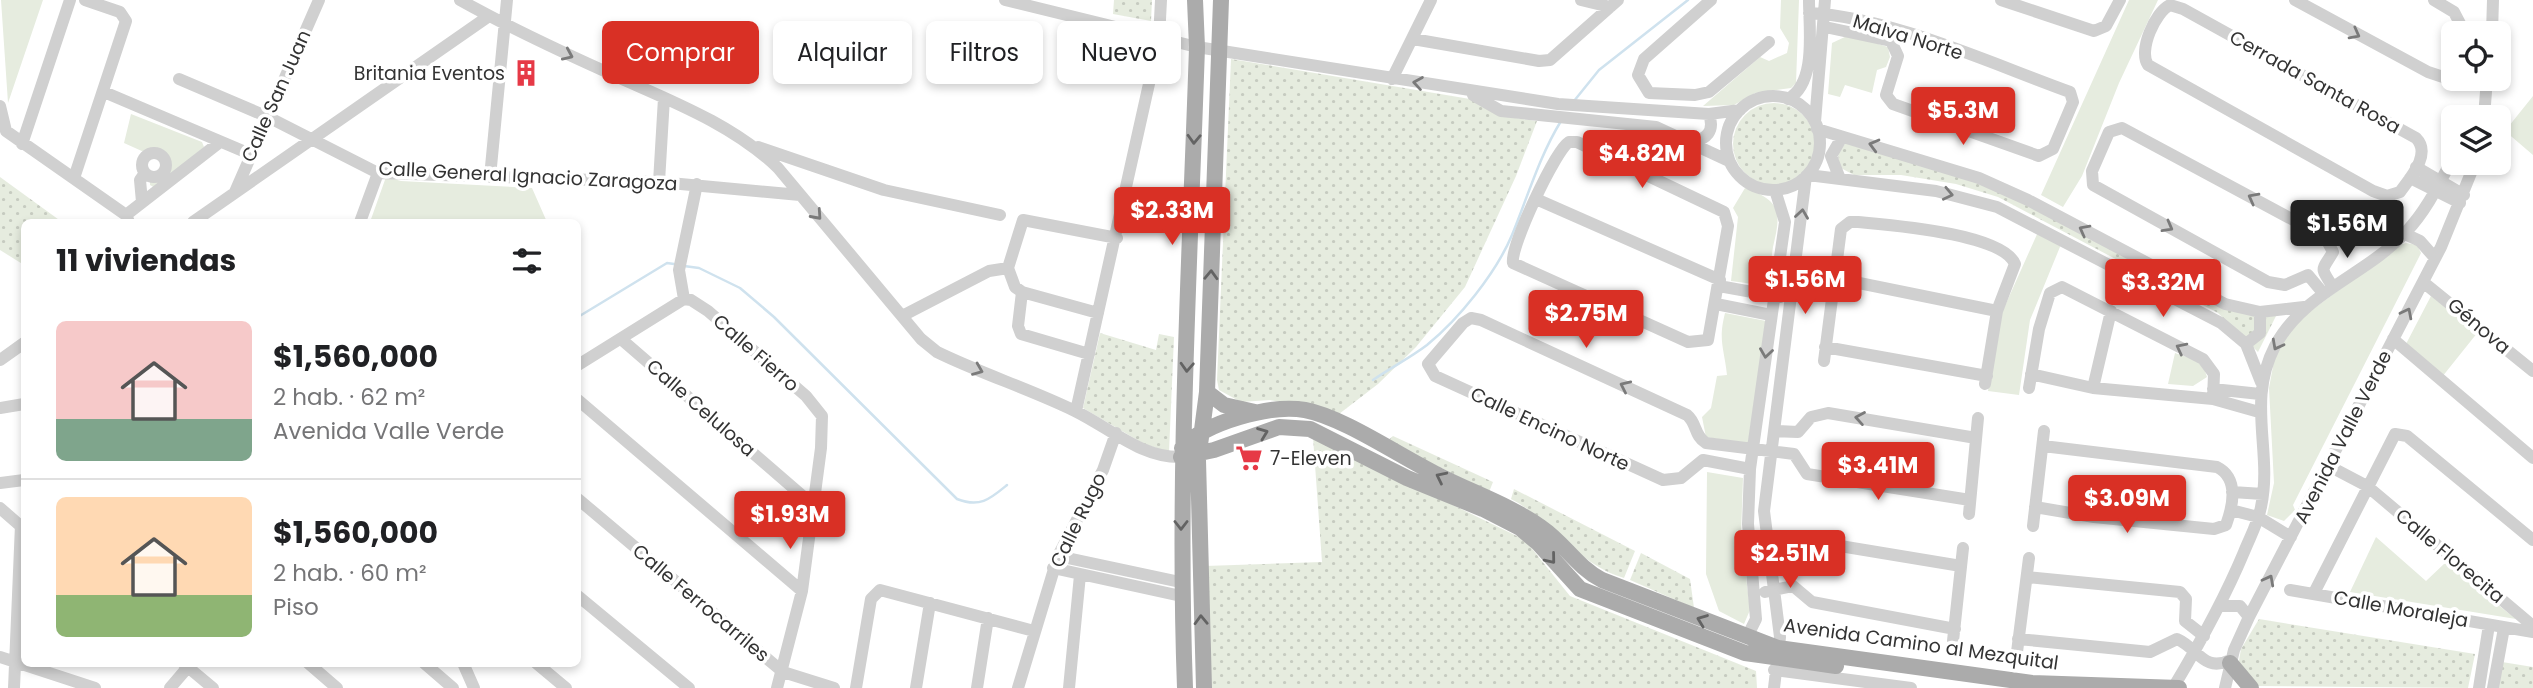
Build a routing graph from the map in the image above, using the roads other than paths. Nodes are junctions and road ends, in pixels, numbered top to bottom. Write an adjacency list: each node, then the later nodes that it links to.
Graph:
1 (70, 0): 52 (street)
2 (85, 0): 39 (street)
3 (319, 0): 46 (street, Calle San Juan)
4 (460, 0): 21 (street)
5 (507, 0): 27 (street)
6 (1005, 0): 23 (street)
7 (1161, 0): 24 (street)
8 (1195, 0): 32 (main road)
9 (1221, 0): 32 (main road)
10 (1430, 0): 29 (street)
11 (1581, 0): 19 (street)
12 (1711, 0): 30 (street)
13 (1825, 0): 22 (street)
14 (2001, 0): 15 (street)
15 (2120, 0)
16 (2295, 0): 34 (street, one-way to 34)
17 (2434, 0): 25 (street)
18 (2493, 0): 26 (street)
19 (1614, 3): 29 (street)
20 (1809, 7): 22 (street); 41 (street)
21 (489, 16): 27 (street); 49 (street)
22 (1825, 20): 28 (street, Malva Norte); 33 (street, Malva Norte); 47 (street)
23 (1088, 21)
24 (1160, 21)
25 (2458, 21)
26 (2492, 21)
27 (506, 25): 40 (street, one-way to 40); 62 (street)
28 (1908, 34): 33 (street); 33 (street, Malva Norte)
29 (1413, 39): 36 (street)
30 (1769, 42)
31 (1181, 43): 32 (street)
32 (1209, 48): 36 (street); 114 (main road, one-way to 32); 131 (main road, one-way to 131)
33 (1898, 56)
34 (2441, 76)
35 (179, 79): 46 (street, Calle General Ignacio Zaragoza)
36 (1392, 79): 38 (street, one-way to 36)
37 (1150, 84): 79 (street)
38 (1464, 90): 44 (street); 44 (street)
39 (104, 92): 50 (street); 63 (street)
40 (664, 98): 53 (street); 65 (street)
41 (1788, 99): 43 (street); 47 (street)
42 (0, 106): 52 (street)
43 (1740, 110): 45 (street); 55 (street)
44 (1576, 113): 45 (street); 51 (street)
45 (1709, 114): 51 (street)
46 (268, 117): 49 (street, Calle General Ignacio Zaragoza); 54 (street, Calle San Juan)
47 (1816, 125): 48 (street); 59 (street)
48 (1842, 136): 64 (street); 96 (street, one-way to 48)
49 (311, 139): 58 (street, Calle General Ignacio Zaragoza); 69 (street)
50 (220, 142): 54 (street); 73 (street)
51 (1690, 142): 55 (street)
52 (22, 144): 63 (street)
53 (755, 146): 70 (street); 74 (street)
54 (250, 154): 69 (street, Calle San Juan)
55 (1729, 161): 68 (street)
56 (2413, 172): 56 (street, Cerrada Santa Rosa); 67 (street)
57 (145, 173): 73 (street)
58 (378, 173): 62 (street, Calle General Ignacio Zaragoza); 77 (street)
59 (1807, 175): 64 (street); 68 (street); 82 (street, one-way to 59)
60 (2443, 175): 67 (street)
61 (2471, 175): 72 (street, Avenida Valle Verde)
62 (490, 177): 65 (street, Calle General Ignacio Zaragoza)
63 (75, 178): 75 (street)
64 (1840, 179): 103 (street, one-way to 103)
65 (659, 182): 66 (street, Calle General Ignacio Zaragoza)
66 (697, 184): 70 (street, Calle General Ignacio Zaragoza); 91 (street)
67 (2437, 186): 72 (street); 78 (street)
68 (1775, 190): 90 (street)
69 (235, 193): 76 (street)
70 (800, 195): 98 (street, one-way to 98)
71 (1536, 199): 85 (street); 85 (street); 92 (street)
72 (2462, 199): 80 (street, Avenida Valle Verde)
73 (142, 202): 75 (street)
74 (1000, 215)
75 (127, 218)
76 (197, 219)
77 (361, 219)
78 (2405, 234): 80 (street); 86 (street)
79 (1117, 238): 81 (street); 97 (street)
80 (2435, 258): 84 (street, Avenida Valle Verde)
81 (1008, 268): 87 (street); 98 (street)
82 (1795, 270): 83 (street); 88 (street)
83 (1835, 278): 89 (street); 94 (street); 94 (street)
84 (2423, 282): 101 (street, Avenida Valle Verde, one-way to 84); 109 (street, Génova)
85 (1720, 283): 90 (street); 92 (street)
86 (2328, 290): 86 (street, one-way to 86); 93 (street)
87 (1023, 292): 97 (street); 105 (street)
88 (1791, 294): 89 (street); 90 (street); 123 (street)
89 (1831, 295): 104 (street)
90 (1773, 296): 99 (street)
91 (684, 299): 100 (street); 143 (street, Calle Fierro)
92 (1716, 304): 99 (street)
93 (2304, 307): 96 (street); 113 (street, one-way to 113)
94 (1997, 311): 104 (street)
95 (2111, 311): 110 (street); 112 (street); 115 (street, one-way to 95)
96 (2260, 312): 103 (street)
97 (1098, 313): 105 (street)
98 (904, 315): 119 (street, one-way to 119)
99 (1771, 315): 129 (street, one-way to 129)
100 (621, 339): 108 (street); 143 (street, Calle Celulosa)
101 (2393, 339): 133 (street); 134 (street, Avenida Valle Verde)
102 (21, 344): 106 (street)
103 (2246, 344): 113 (street)
104 (1825, 347): 107 (street)
105 (1089, 354): 119 (street)
106 (0, 360)
107 (1824, 361)
108 (581, 363)
109 (2533, 371)
110 (2031, 374): 111 (street); 112 (street)
111 (2029, 388)
112 (2093, 388): 115 (street)
113 (2261, 388): 115 (street); 120 (street)
114 (1207, 392): 121 (main road); 126 (main road)
115 (2213, 394): 120 (street)
116 (581, 403): 165 (street)
117 (21, 404): 118 (street)
118 (0, 408)
119 (1076, 411): 125 (street)
120 (2259, 412): 140 (street)
121 (1257, 413): 126 (main road, Avenida Camino al Mezquital); 179 (main road, Avenida Camino al Mezquital, one-way to 121)
122 (1978, 418): 127 (street)
123 (1774, 431): 127 (street, one-way to 123); 130 (street)
124 (2045, 431): 128 (street)
125 (1116, 433): 131 (street); 156 (street, Calle Rugo)
126 (1200, 433): 131 (main road, Avenida Camino al Mezquital); 132 (main road)
127 (1976, 438): 141 (street)
128 (2043, 446): 139 (street); 144 (street)
129 (1753, 450): 130 (street); 135 (street); 135 (street, Calle Encino Norte, one-way to 135)
130 (1771, 452): 141 (street); 158 (street)
131 (1182, 453): 132 (main road, Avenida Camino al Mezquital); 162 (main road, one-way to 162)
132 (1198, 454): 182 (main road, Avenida Camino al Mezquital, one-way to 182); 214 (main road, one-way to 132)
133 (2533, 458)
134 (2333, 467): 138 (street, Calle Florecita); 151 (street, Avenida Valle Verde)
135 (1750, 469): 167 (street)
136 (21, 480): 137 (street)
137 (0, 483)
138 (2367, 486): 152 (street, Calle Moraleja); 166 (street, Calle Moraleja); 174 (street, Calle Florecita)
139 (2232, 492): 140 (street); 146 (street)
140 (2263, 494): 148 (street)
141 (1970, 500): 147 (street)
142 (581, 502): 194 (street, Calle Ferrocarriles)
143 (813, 505): 165 (street)
144 (2035, 507): 146 (street); 150 (street)
145 (0, 508): 149 (street)
146 (2231, 510): 148 (street)
147 (1969, 514)
148 (2258, 517): 151 (street); 170 (street)
149 (21, 525)
150 (2033, 526)
151 (2291, 537): 171 (street, Avenida Valle Verde, one-way to 151)
152 (2533, 540)
153 (1963, 548): 157 (street)
154 (21, 557): 184 (street)
155 (2029, 558): 160 (street)
156 (1056, 562): 159 (street); 161 (street); 176 (street, Calle Rugo)
157 (1961, 566): 158 (street); 164 (street)
158 (1770, 571): 164 (street)
159 (1080, 575): 161 (street); 212 (street)
160 (2027, 577): 178 (street); 180 (street)
161 (1141, 580): 162 (street)
162 (1181, 589): 213 (main road)
163 (2290, 590): 166 (street, Calle Moraleja)
164 (1773, 591): 167 (street); 182 (street)
165 (802, 592): 194 (street)
166 (2314, 593): 173 (street, Calle Moraleja)
167 (1756, 594): 179 (street)
168 (581, 598): 205 (street)
169 (930, 603): 172 (street); 208 (street); 209 (street)
170 (2221, 607): 171 (street); 178 (street)
171 (2249, 617): 183 (street, Avenida Valle Verde)
172 (988, 618): 176 (street); 210 (street)
173 (2489, 625): 175 (street, Calle Moraleja); 193 (street, Calle Moraleja)
174 (2533, 626)
175 (2504, 628): 177 (street, Calle Moraleja); 195 (street)
176 (1034, 631): 211 (street, Calle Rugo)
177 (2533, 632)
178 (2204, 636): 180 (street)
179 (1747, 637): 182 (main road, Avenida Camino al Mezquital)
180 (2195, 653): 183 (street); 218 (street)
181 (0, 657): 184 (street)
182 (1776, 659): 215 (street); 216 (street); 217 (main road, Avenida Camino al Mezquital); 218 (main road, Avenida Camino al Mezquital)
183 (2230, 662): 220 (street, Avenida Valle Verde); 221 (main road)
184 (14, 663): 185 (street); 197 (street)
185 (21, 665)
186 (25, 667): 196 (street)
187 (185, 667): 199 (street)
188 (188, 667): 200 (street)
189 (313, 667): 201 (street)
190 (429, 667): 202 (street)
191 (465, 667): 203 (street)
192 (541, 667): 204 (street)
193 (2481, 670): 195 (street); 222 (street, Calle Moraleja)
194 (783, 672): 206 (street); 207 (street, Calle Ferrocarriles)
195 (2496, 673): 223 (street)
196 (76, 685): 198 (street)
197 (14, 688)
198 (95, 688)
199 (170, 688)
200 (212, 688)
201 (337, 688)
202 (453, 688)
203 (474, 688)
204 (566, 688)
205 (690, 688)
206 (777, 688)
207 (834, 688)
208 (856, 688)
209 (916, 688)
210 (977, 688)
211 (1018, 688)
212 (1069, 688)
213 (1185, 688)
214 (1204, 688)
215 (1774, 688)
216 (1911, 688)
217 (1992, 688)
218 (2173, 688): 219 (main road, Avenida Camino al Mezquital)
219 (2179, 688)
220 (2225, 688)
221 (2251, 688)
222 (2479, 688)
223 (2493, 688)

